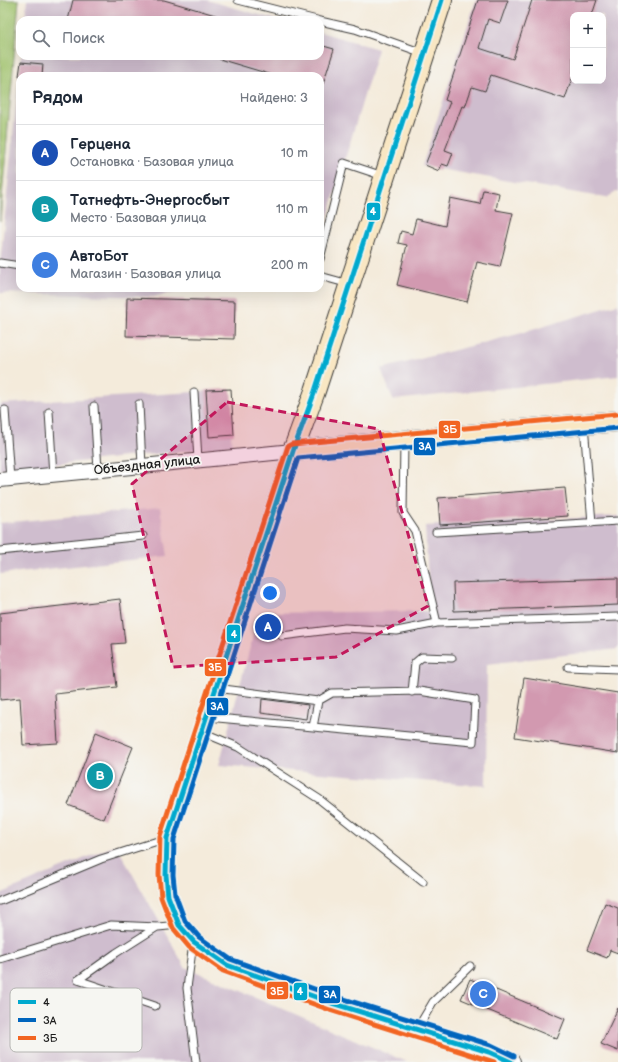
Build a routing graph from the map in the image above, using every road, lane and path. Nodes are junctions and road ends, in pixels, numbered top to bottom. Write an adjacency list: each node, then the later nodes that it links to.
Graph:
1 (238, 0): 3 (lane)
2 (442, 0): 5 (main road)
3 (303, 16)
4 (324, 21): 5 (lane)
5 (425, 54): 6 (main road)
6 (384, 177): 7 (lane); 11 (main road)
7 (324, 242)
8 (0, 263): 9 (lane)
9 (16, 265)
10 (324, 277): 11 (lane)
11 (350, 284): 20 (main road)
12 (194, 392): 21 (lane)
13 (139, 404): 22 (lane)
14 (94, 406): 23 (lane)
15 (5, 410): 25 (lane)
16 (49, 412): 24 (lane)
17 (618, 421): 18 (main road)
18 (584, 424): 19 (main road); 27 (lane)
19 (404, 441): 20 (main road); 32 (lane)
20 (293, 451): 21 (street, Объездная улица); 37 (street)
21 (198, 460): 22 (street, Объездная улица)
22 (142, 466): 23 (street, Объездная улица)
23 (98, 470): 24 (street, Объездная улица)
24 (53, 475): 25 (street, Объездная улица)
25 (5, 480)
26 (618, 521): 27 (lane)
27 (592, 523): 28 (lane)
28 (436, 532)
29 (143, 536): 30 (lane)
30 (0, 551)
31 (618, 617): 32 (lane)
32 (437, 623): 33 (lane)
33 (282, 636)
34 (452, 658): 38 (lane)
35 (568, 667): 36 (lane)
36 (618, 669)
37 (216, 688): 39 (lane); 40 (street)
38 (412, 692): 39 (lane); 41 (lane)
39 (318, 701): 41 (lane)
40 (204, 724): 41 (lane); 42 (street); 43 (lane)
41 (313, 727)
42 (167, 838): 44 (lane); 45 (street)
43 (423, 882)
44 (0, 901)
45 (180, 925): 46 (lane); 47 (street)
46 (158, 927): 48 (lane); 50 (lane)
47 (194, 942): 53 (street); 54 (lane)
48 (0, 959)
49 (470, 966): 53 (lane)
50 (102, 988)
51 (142, 1002): 52 (lane)
52 (155, 1006)
53 (417, 1030): 55 (street)
54 (196, 1062)
55 (511, 1062)

